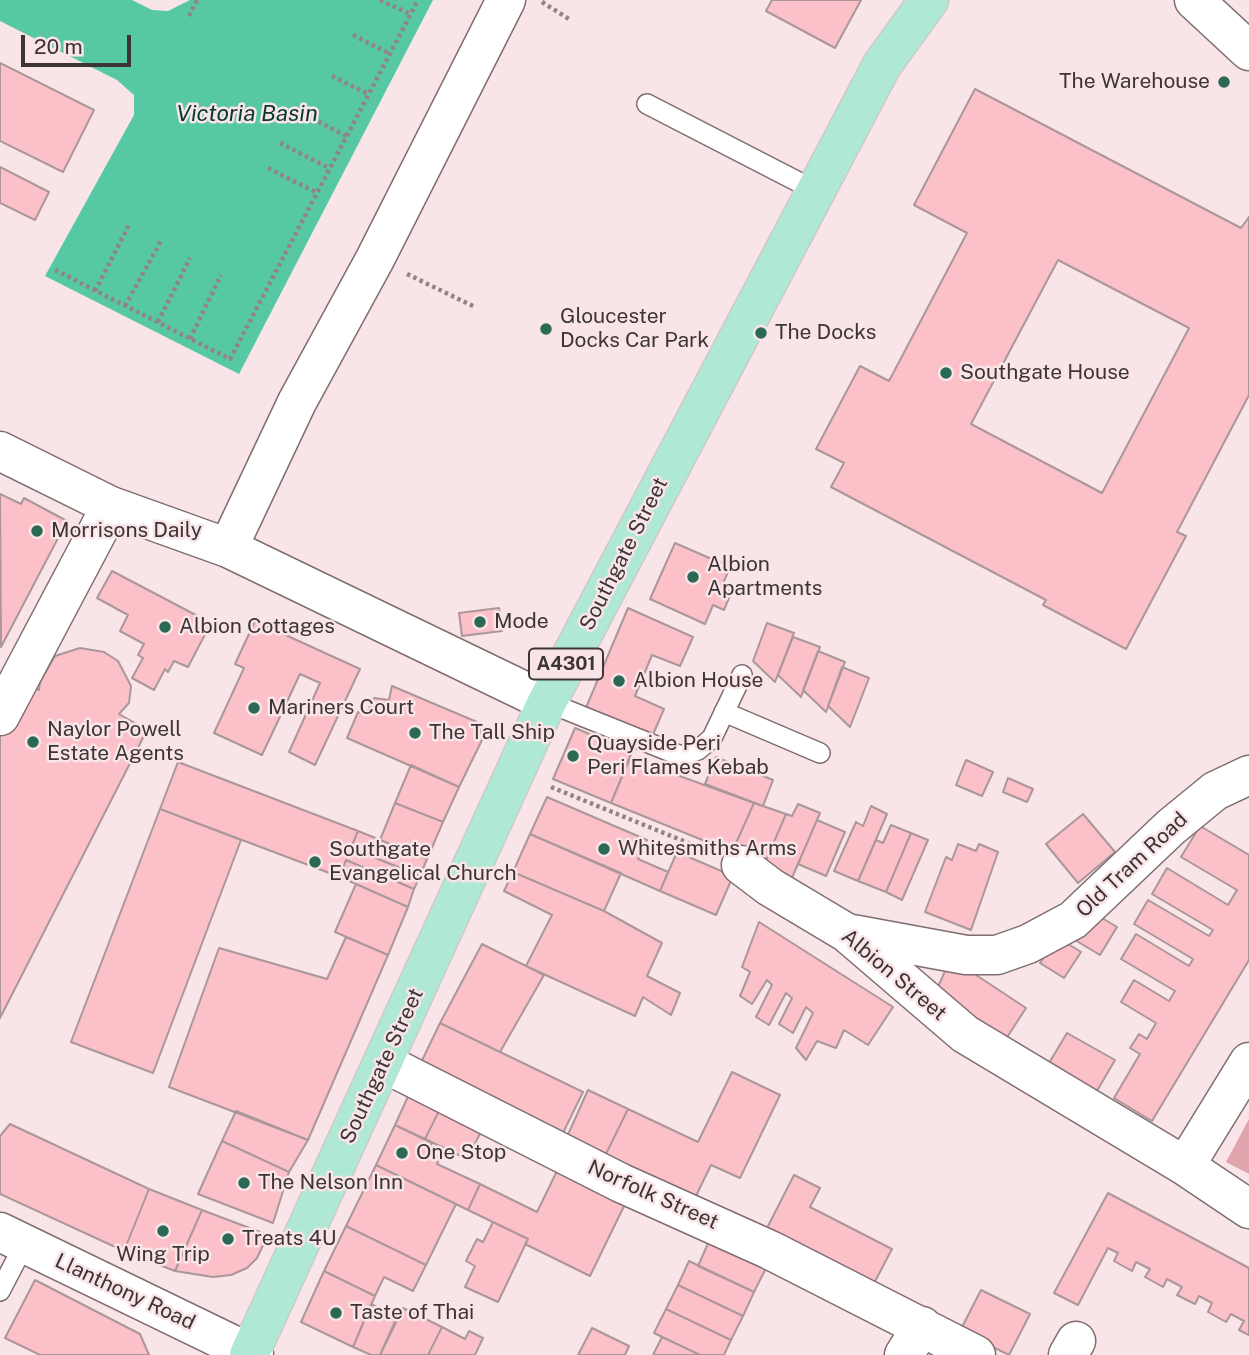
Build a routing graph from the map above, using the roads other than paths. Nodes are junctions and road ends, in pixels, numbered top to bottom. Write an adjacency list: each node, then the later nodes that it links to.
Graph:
1 (506, 0): 9 (street)
2 (929, 0): 6 (main road, Southgate Street / A4301)
3 (1194, 0): 4 (street)
4 (1249, 51)
5 (647, 104): 6 (lane)
6 (814, 190): 11 (main road, Southgate Street / A4301)
7 (0, 451): 8 (street)
8 (111, 506): 9 (street); 13 (street)
9 (228, 548): 11 (street)
10 (742, 675): 12 (lane)
11 (547, 702): 12 (lane); 19 (main road, Southgate Street / A4301)
12 (724, 712): 14 (lane)
13 (0, 716)
14 (820, 753)
15 (1249, 775): 17 (street, Old Tram Road)
16 (741, 865): 17 (street, Albion Street)
17 (847, 933): 20 (street, Albion Street)
18 (1249, 1062): 20 (street)
19 (384, 1063): 24 (street, Norfolk Street); 25 (main road, Southgate Street / A4301)
20 (1185, 1166): 21 (street, Albion Street)
21 (1249, 1209)
22 (12, 1238): 23 (lane); 25 (street, Llanthony Road)
23 (0, 1291)
24 (913, 1340): 26 (street, Norfolk Street)
25 (251, 1354)
26 (976, 1355)

